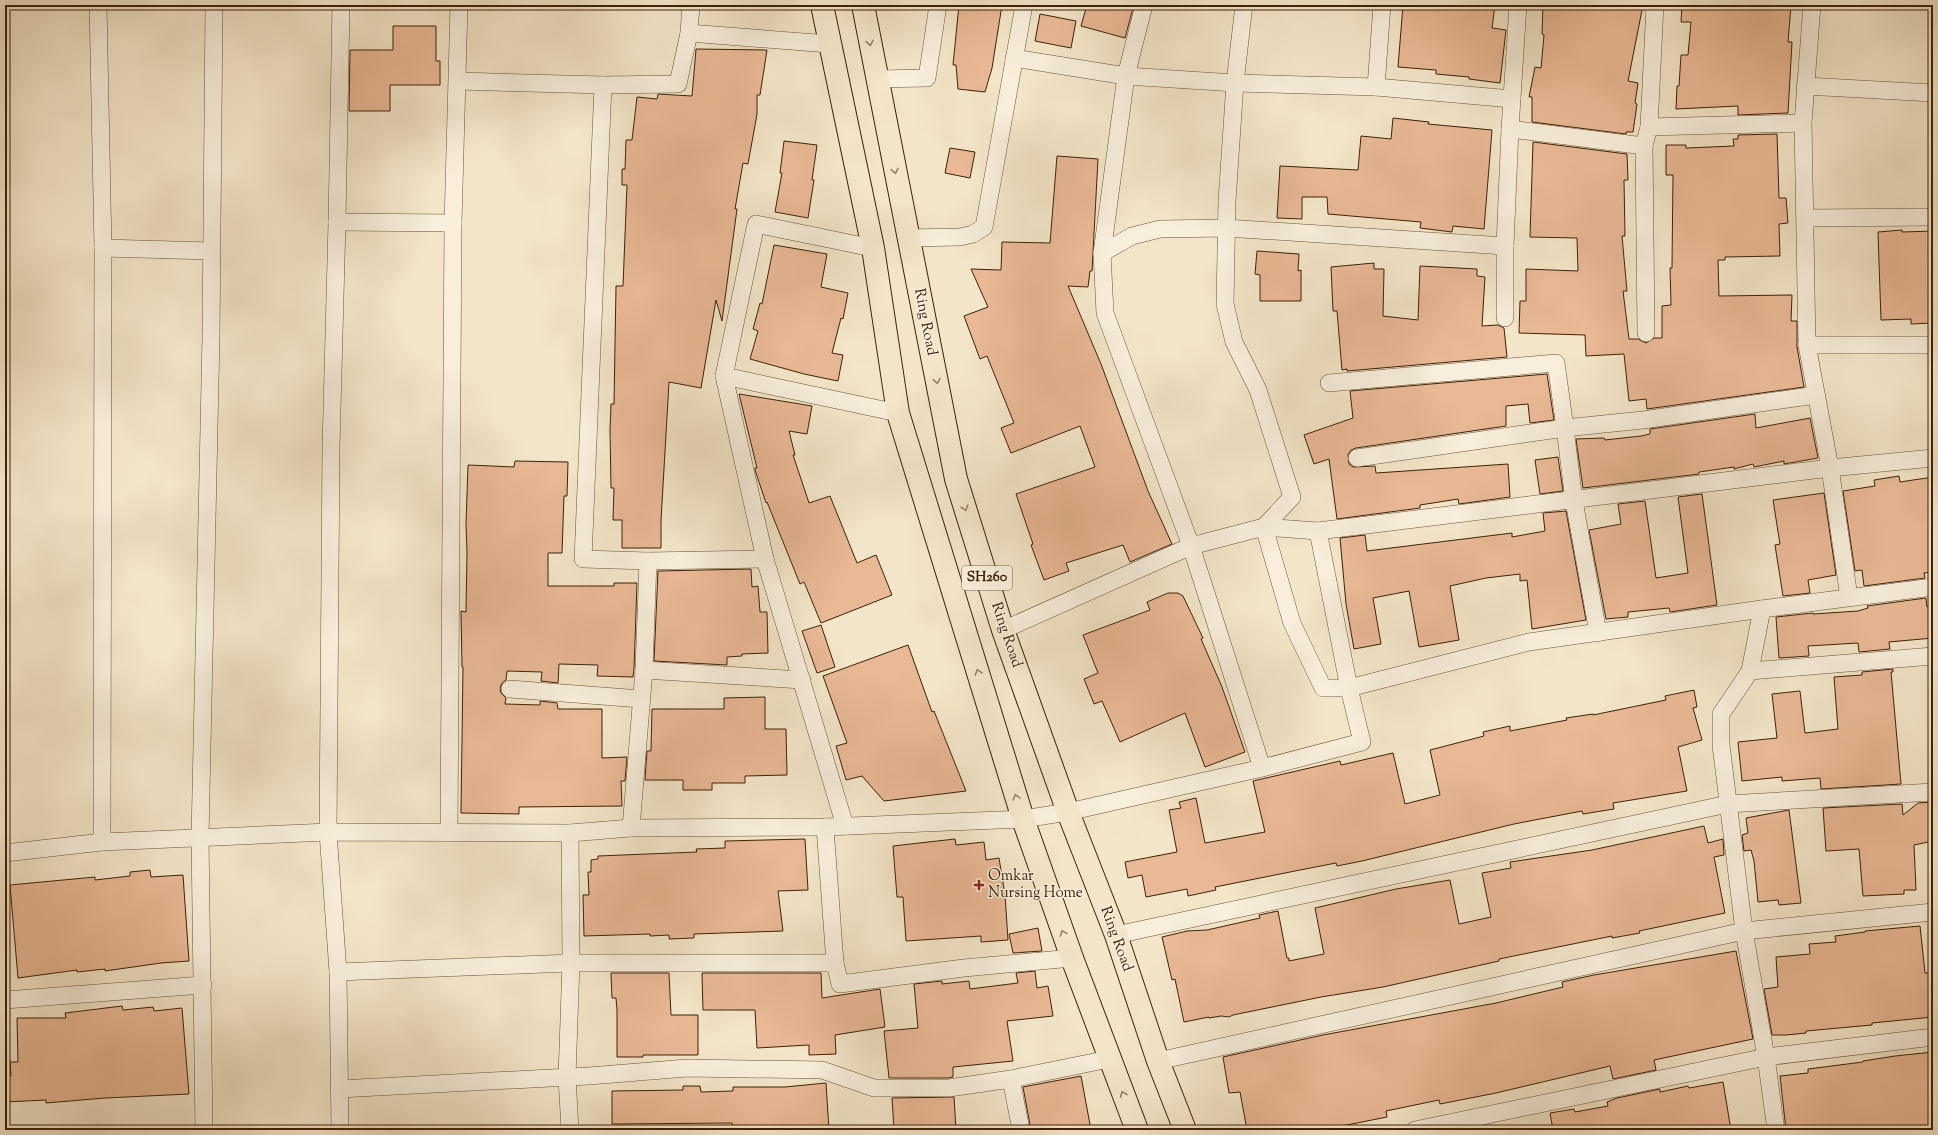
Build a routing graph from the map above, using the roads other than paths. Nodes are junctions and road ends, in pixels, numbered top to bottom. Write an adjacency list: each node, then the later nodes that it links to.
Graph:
1 (98, 5): 39 (street)
2 (214, 5): 41 (street)
3 (341, 5): 34 (street)
4 (459, 5): 21 (street)
5 (691, 5): 16 (street)
6 (822, 5): 17 (highway, SH260)
7 (863, 5): 20 (highway, Ring Road / SH260, one-way to 20)
8 (938, 5): 20 (street)
9 (1024, 5): 18 (street)
10 (1144, 5): 19 (street)
11 (1244, 5): 22 (street)
12 (1382, 5): 25 (street)
13 (1518, 5): 27 (street)
14 (1655, 5): 29 (street)
15 (1812, 5): 24 (street)
16 (689, 33): 17 (street); 23 (street)
17 (829, 44): 40 (highway, SH260)
18 (1014, 58): 19 (street); 37 (street)
19 (1126, 76): 22 (street); 42 (street)
20 (877, 79): 37 (highway, Ring Road / SH260, one-way to 37)
21 (458, 81): 23 (street); 35 (street)
22 (1235, 83): 25 (street); 36 (street)
23 (603, 85): 60 (street)
24 (1805, 86): 26 (street); 28 (street)
25 (1376, 87): 27 (street)
26 (1933, 94)
27 (1512, 98): 30 (street)
28 (1803, 123): 29 (street); 33 (street)
29 (1649, 127): 31 (street)
30 (1510, 129): 31 (street); 38 (street)
31 (1644, 146): 44 (street)
32 (1933, 217): 33 (street)
33 (1806, 218): 45 (street)
34 (337, 222): 35 (street); 81 (street)
35 (454, 223): 82 (street)
36 (1226, 228): 38 (street); 42 (street); 56 (street)
37 (908, 238): 64 (highway, Ring Road / SH260, one-way to 64)
38 (1505, 246): 43 (street)
39 (103, 248): 41 (street); 85 (street)
40 (873, 248): 47 (street); 50 (highway, SH260)
41 (211, 251): 84 (street)
42 (1102, 253): 58 (street)
43 (1505, 318)
44 (1646, 333)
45 (1807, 345): 46 (street); 49 (street)
46 (1933, 345)
47 (724, 376): 50 (street); 59 (street)
48 (1330, 383): 51 (street)
49 (1816, 395): 51 (street); 54 (street)
50 (898, 413): 77 (highway, SH260, one-way to 50)
51 (1565, 428): 52 (street); 55 (street)
52 (1357, 458)
53 (1933, 458): 54 (street)
54 (1830, 468): 55 (street); 62 (street)
55 (1574, 501): 57 (street); 65 (street)
56 (1264, 527): 57 (street); 58 (street); 70 (street)
57 (1318, 531): 70 (street)
58 (1191, 546): 64 (street); 73 (street)
59 (765, 559): 60 (street); 69 (street)
60 (648, 560): 67 (street)
61 (1933, 587): 62 (street)
62 (1849, 597): 63 (street)
63 (1762, 609): 65 (street); 68 (street)
64 (1003, 630): 76 (highway, Ring Road / SH260)
65 (1598, 633): 70 (street)
66 (1933, 656): 68 (street)
67 (644, 670): 69 (street); 72 (street)
68 (1750, 671): 75 (street)
69 (802, 680): 78 (street)
70 (1349, 688): 73 (street)
71 (510, 689): 72 (street)
72 (640, 699): 80 (street)
73 (1262, 768): 76 (street)
74 (1933, 792): 75 (street)
75 (1728, 804): 88 (street); 89 (street)
76 (1068, 812): 77 (street); 89 (highway, Ring Road / SH260)
77 (1023, 819): 78 (street); 90 (highway, SH260, one-way to 77)
78 (845, 826): 79 (street)
79 (826, 827): 80 (street); 92 (street)
80 (631, 828): 83 (street)
81 (328, 832): 82 (street); 84 (street); 93 (street)
82 (449, 832): 83 (street)
83 (570, 833): 91 (street)
84 (200, 837): 85 (street); 94 (street)
85 (102, 842): 86 (street)
86 (5, 853)
87 (1933, 912): 88 (street)
88 (1744, 931): 97 (street); 99 (street)
89 (1116, 936): 99 (highway, Ring Road / SH260)
90 (1072, 958): 92 (street); 98 (highway, SH260)
91 (572, 963): 92 (street); 93 (street); 100 (street)
92 (835, 963)
93 (338, 972): 102 (street)
94 (203, 985): 95 (street); 103 (street)
95 (5, 1000)
96 (1933, 1037): 97 (street)
97 (1766, 1057): 109 (street); 110 (street)
98 (1109, 1059): 101 (street); 107 (highway, SH260, one-way to 98)
99 (1158, 1061): 108 (highway, Ring Road / SH260)
100 (567, 1077): 101 (street); 102 (street); 105 (street)
101 (1011, 1079): 106 (street)
102 (339, 1089): 104 (street)
103 (204, 1130)
104 (340, 1130)
105 (570, 1130)
106 (1021, 1130)
107 (1137, 1130)
108 (1185, 1130)
109 (1415, 1130)
110 (1776, 1130)

